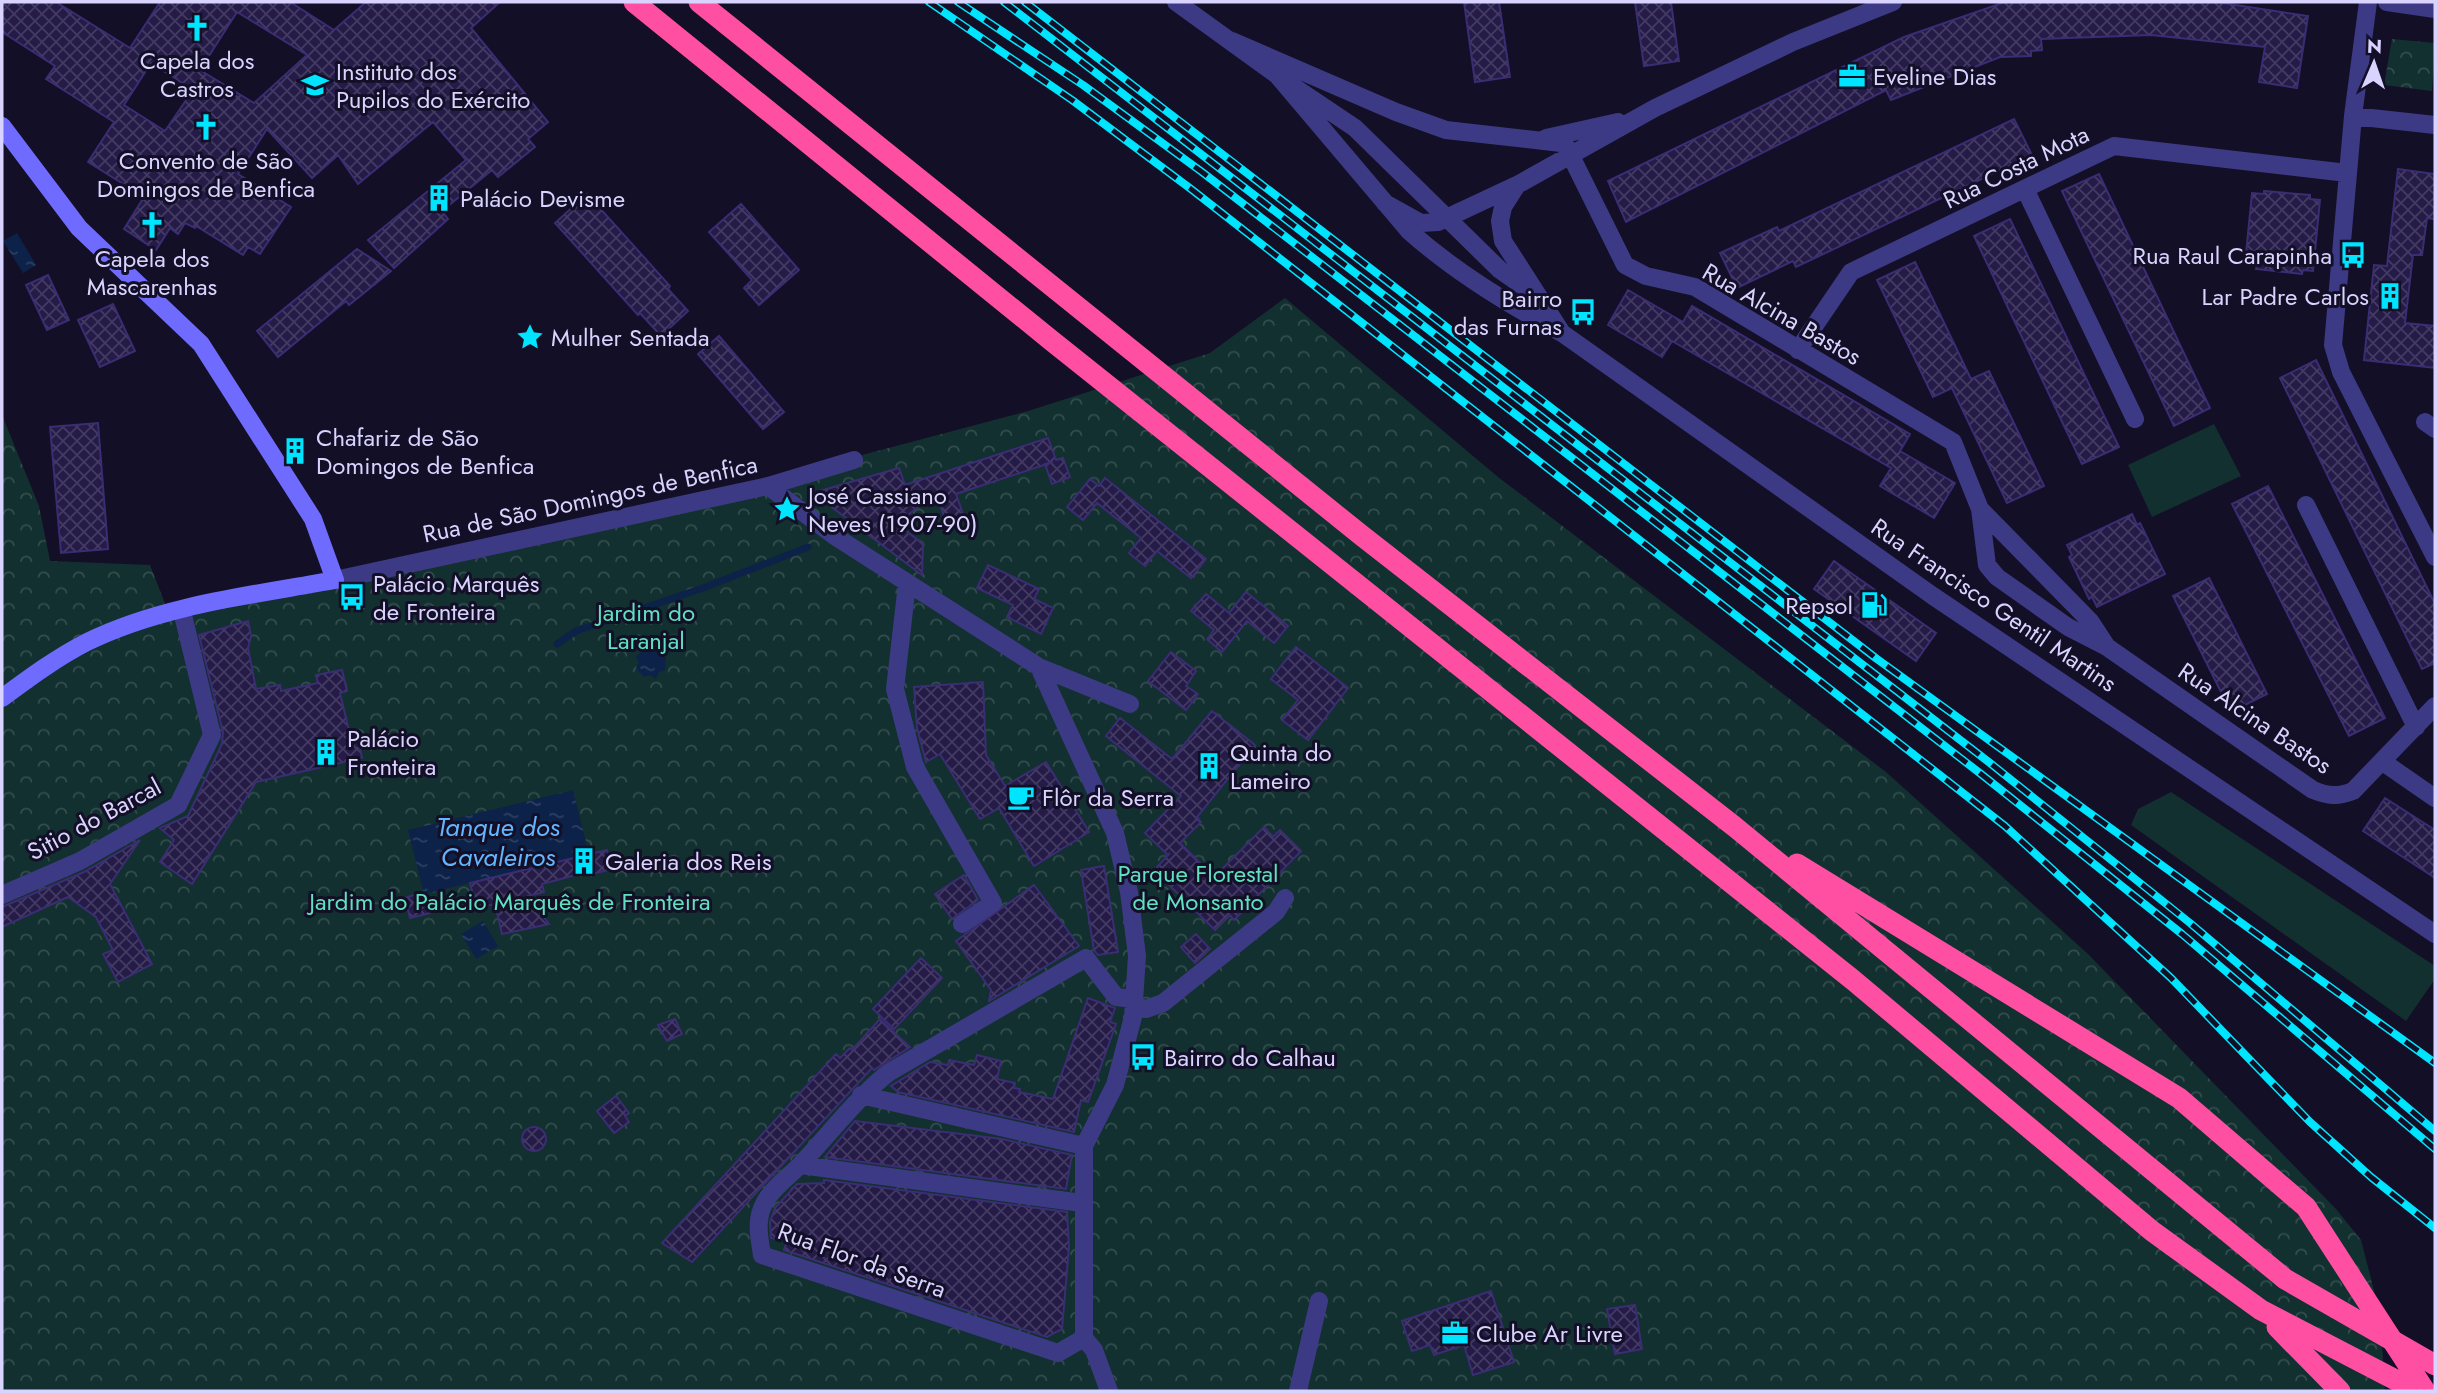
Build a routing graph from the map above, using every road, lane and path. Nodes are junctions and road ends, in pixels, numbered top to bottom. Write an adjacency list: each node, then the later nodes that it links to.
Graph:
1 (634, 2): 52 (highway)
2 (699, 2): 41 (highway)
3 (1176, 2): 8 (street)
4 (1893, 2): 10 (street)
5 (2368, 2): 11 (street)
6 (2387, 2): 7 (street)
7 (2435, 9)
8 (1232, 41): 9 (street); 14 (street)
9 (1277, 75): 19 (street); 20 (street, Rua Francisco Gentil Martins)
10 (1655, 108): 14 (street); 15 (street)
11 (2353, 116): 12 (street); 16 (street)
12 (2435, 125)
13 (2, 126): 30 (street)
14 (1539, 139): 15 (street)
15 (1570, 156): 17 (street); 23 (street, Rua Alcina Bastos)
16 (2347, 173): 18 (street, Rua Costa Mota); 29 (street)
17 (1517, 185): 20 (street); 21 (street, Rua Francisco Gentil Martins)
18 (2026, 191): 23 (street, Rua Costa Mota); 24 (street)
19 (1385, 203): 20 (street); 22 (street)
20 (1447, 219): 21 (street, Rua Francisco Gentil Martins)
21 (1543, 299): 22 (street, Rua Francisco Gentil Martins)
22 (1562, 333): 45 (street, Rua Francisco Gentil Martins)
23 (1798, 350): 28 (street, Rua Alcina Bastos)
24 (2135, 419)
25 (853, 460): 26 (street, Rua de São Domingos de Benfica)
26 (768, 486): 30 (street, Rua de São Domingos de Benfica); 31 (street)
27 (2306, 505): 38 (street)
28 (1980, 509): 33 (street, Rua Alcina Bastos); 33 (street, Rua Alcina Bastos)
29 (2435, 556)
30 (335, 580): 32 (street)
31 (907, 584): 34 (street); 44 (street)
32 (182, 611): 35 (street); 42 (street, Sitio do Barcal)
33 (2107, 647): 39 (street, Rua Alcina Bastos)
34 (1039, 667): 36 (street); 46 (street)
35 (2, 698)
36 (1130, 704)
37 (2435, 706): 38 (street, Rua Alcina Bastos)
38 (2416, 727): 39 (street, Rua Alcina Bastos)
39 (2383, 762): 40 (street)
40 (2435, 798)
41 (1735, 827): 54 (highway, bridge); 59 (highway)
42 (2, 895)
43 (1284, 898): 46 (street)
44 (962, 924)
45 (2435, 934)
46 (1134, 1003): 47 (street, Rua Flor da Serra); 48 (street)
47 (861, 1095): 48 (street); 49 (street, Rua Flor da Serra)
48 (1084, 1146): 50 (street)
49 (801, 1165): 50 (street); 53 (street, Rua Flor da Serra)
50 (1082, 1203): 53 (street)
51 (1319, 1301): 56 (street)
52 (2261, 1310): 57 (highway); 58 (highway)
53 (1084, 1338): 55 (street)
54 (2435, 1365)
55 (1109, 1391)
56 (1298, 1391)
57 (2340, 1391)
58 (2417, 1391)
59 (2425, 1391)

